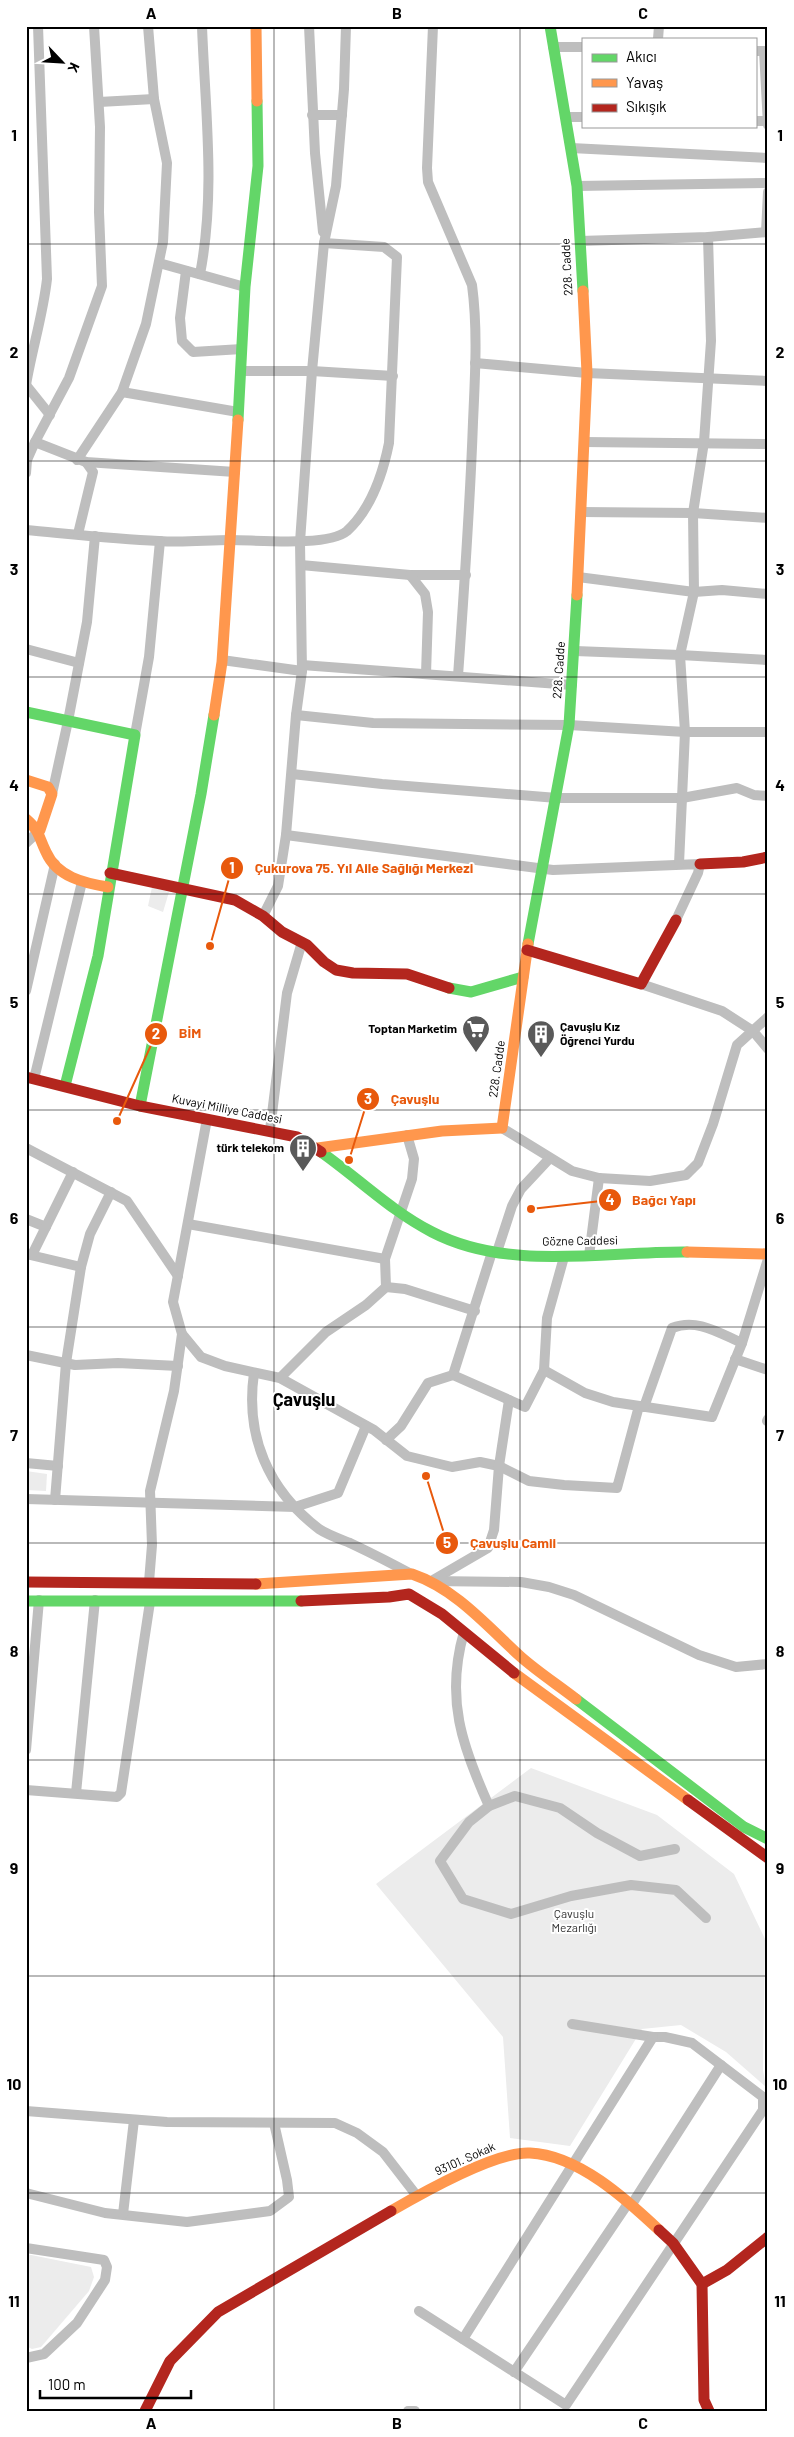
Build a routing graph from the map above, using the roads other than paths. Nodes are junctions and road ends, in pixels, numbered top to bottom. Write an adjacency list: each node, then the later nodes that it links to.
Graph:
1 (38, 26): 42 (street)
2 (94, 26): 14 (street)
3 (148, 26): 13 (street)
4 (202, 26): 32 (street)
5 (256, 26): 33 (street)
6 (309, 26): 15 (street)
7 (346, 26): 16 (street)
8 (433, 26): 35 (street)
9 (550, 26): 10 (street, 228. Cadde)
10 (553, 46): 11 (street); 17 (street, 228. Cadde)
11 (582, 47)
12 (756, 51): 19 (street)
13 (154, 99): 14 (street); 30 (street)
14 (99, 102): 45 (street)
15 (312, 115): 16 (street); 29 (street)
16 (342, 115): 29 (street)
17 (566, 117): 18 (street); 21 (street, 228. Cadde)
18 (582, 117)
19 (768, 121): 20 (street)
20 (768, 125)
21 (571, 148): 22 (street); 24 (street, 228. Cadde)
22 (768, 158)
23 (768, 183): 24 (street)
24 (577, 186): 28 (street, 228. Cadde)
25 (768, 192): 26 (street)
26 (767, 232): 27 (street)
27 (708, 237): 28 (street); 40 (street)
28 (580, 242): 38 (street, 228. Cadde)
29 (324, 243): 36 (street); 39 (street)
30 (159, 263): 31 (street); 43 (street)
31 (186, 270): 32 (street); 34 (street)
32 (200, 274): 33 (street)
33 (245, 287): 34 (street)
34 (242, 349): 37 (street)
35 (475, 363): 38 (street); 64 (street)
36 (312, 371): 37 (street); 39 (street); 61 (street)
37 (240, 372): 44 (street)
38 (587, 372): 40 (street); 47 (street, 228. Cadde)
39 (393, 376): 61 (street)
40 (708, 377): 41 (street); 48 (street)
41 (768, 381)
42 (26, 385): 45 (street)
43 (122, 392): 44 (street); 50 (street)
44 (238, 412): 51 (street)
45 (50, 415): 46 (street)
46 (35, 442): 50 (street); 52 (street)
47 (584, 442): 48 (street); 53 (street, 228. Cadde)
48 (704, 442): 49 (street); 54 (street)
49 (768, 444)
50 (81, 461): 51 (street); 57 (street)
51 (235, 472): 59 (street)
52 (26, 473)
53 (581, 512): 54 (street); 65 (street, 228. Cadde)
54 (693, 513): 55 (street); 66 (street)
55 (768, 518)
56 (26, 530): 57 (street)
57 (78, 534): 58 (street)
58 (95, 536): 60 (street); 73 (street)
59 (230, 540): 60 (street); 61 (street); 71 (street)
60 (160, 542): 84 (street)
61 (300, 542): 62 (street)
62 (301, 565): 63 (street); 74 (street)
63 (410, 575): 64 (street); 75 (street)
64 (466, 575): 76 (street)
65 (578, 577): 66 (street); 69 (street, 228. Cadde)
66 (694, 592): 67 (street); 70 (street)
67 (768, 594)
68 (26, 649): 73 (street)
69 (575, 651): 70 (street); 77 (street, 228. Cadde)
70 (680, 654): 72 (street); 82 (street)
71 (222, 660): 74 (street); 103 (street)
72 (768, 660)
73 (79, 663): 80 (street)
74 (302, 668): 75 (street); 79 (street)
75 (426, 674): 76 (street)
76 (458, 676): 77 (street)
77 (572, 685): 81 (street, 228. Cadde)
78 (26, 712): 80 (street)
79 (296, 715): 81 (street); 85 (street)
80 (68, 722): 84 (street); 87 (street)
81 (569, 725): 82 (street); 89 (street, 228. Cadde)
82 (685, 732): 83 (street); 90 (street)
83 (768, 732)
84 (135, 735): 100 (street)
85 (292, 774): 89 (street); 93 (street)
86 (26, 780): 87 (street)
87 (52, 794): 92 (street)
88 (768, 796): 90 (street)
89 (557, 798): 90 (street); 99 (street, 228. Cadde)
90 (682, 798): 97 (street)
91 (26, 819): 92 (street)
92 (40, 830): 94 (street); 96 (street)
93 (286, 835): 99 (street); 104 (street)
94 (26, 844)
95 (768, 856): 98 (street)
96 (55, 864): 101 (street); 110 (street)
97 (679, 864): 98 (street); 99 (street)
98 (700, 864): 105 (street)
99 (543, 868): 107 (street, 228. Cadde)
100 (110, 873): 102 (street); 103 (street)
101 (82, 882): 102 (street); 114 (street)
102 (108, 887): 115 (street)
103 (184, 888): 104 (street); 116 (street)
104 (263, 916): 106 (street)
105 (676, 920): 109 (street)
106 (302, 942): 108 (street); 119 (street)
107 (527, 950): 108 (street, 228. Cadde); 109 (street)
108 (523, 977): 118 (street, 228. Cadde)
109 (641, 984): 112 (street)
110 (26, 991)
111 (768, 1017): 112 (street)
112 (753, 1031): 113 (street); 125 (street)
113 (768, 1049)
114 (30, 1078): 115 (street, Kuvayi Milliye Caddesi)
115 (65, 1086): 116 (street, Kuvayi Milliye Caddesi)
116 (140, 1106): 117 (street, Kuvayi Milliye Caddesi)
117 (207, 1119): 119 (street, Kuvayi Milliye Caddesi); 129 (street)
118 (502, 1128): 120 (street); 123 (street)
119 (270, 1130): 122 (street, Kuvayi Milliye Caddesi)
120 (407, 1135): 122 (street); 127 (street)
121 (26, 1148): 124 (street)
122 (318, 1148): 127 (street, Kuvayi Milliye Caddesi)
123 (549, 1159): 125 (street); 131 (street)
124 (73, 1172): 126 (street); 130 (street)
125 (599, 1178): 134 (street)
126 (111, 1192): 138 (street); 139 (street)
127 (401, 1215): 131 (street, Gözne Caddesi); 136 (street)
128 (26, 1220): 130 (street)
129 (188, 1224): 136 (street); 139 (street)
130 (46, 1227): 133 (street)
131 (495, 1252): 135 (street, Gözne Caddesi); 141 (street)
132 (768, 1254): 134 (street, Gözne Caddesi)
133 (29, 1255): 138 (street)
134 (588, 1256): 135 (street, Gözne Caddesi)
135 (564, 1257): 148 (street)
136 (385, 1259): 140 (street)
137 (768, 1259): 143 (street)
138 (81, 1267): 146 (street)
139 (178, 1276): 142 (street)
140 (386, 1287): 141 (street); 152 (street)
141 (475, 1311): 151 (street)
142 (182, 1334): 147 (street); 150 (street)
143 (742, 1343): 145 (street); 154 (street)
144 (26, 1355): 146 (street)
145 (735, 1359): 149 (street); 154 (street)
146 (66, 1363): 147 (street); 158 (street)
147 (178, 1366): 162 (street)
148 (544, 1370): 153 (street); 154 (street)
149 (768, 1370)
150 (254, 1373): 152 (street); 163 (street)
151 (453, 1375): 153 (street); 156 (street)
152 (280, 1378): 155 (street)
153 (509, 1400): 159 (street)
154 (642, 1406): 159 (street)
155 (366, 1426): 156 (street); 163 (street)
156 (386, 1440): 159 (street)
157 (26, 1463): 158 (street)
158 (58, 1466): 161 (street)
159 (499, 1466): 165 (street)
160 (26, 1499): 161 (street)
161 (55, 1500): 162 (street)
162 (151, 1504): 163 (street); 167 (street)
163 (295, 1507): 164 (street)
164 (412, 1574): 165 (street); 167 (street)
165 (432, 1581): 173 (street); 178 (street)
166 (26, 1582): 167 (street)
167 (149, 1582)
168 (26, 1600): 169 (street)
169 (39, 1600): 170 (street); 174 (street)
170 (95, 1600): 171 (street); 176 (street)
171 (150, 1602): 172 (street); 176 (street)
172 (464, 1632): 177 (street); 180 (street)
173 (768, 1664)
174 (26, 1750)
175 (26, 1790): 176 (street)
176 (76, 1793)
177 (489, 1806): 179 (street); 181 (street)
178 (768, 1839)
179 (675, 1849)
180 (768, 1858)
181 (706, 1918)
182 (572, 2024): 183 (street)
183 (653, 2037): 184 (street); 188 (street)
184 (721, 2065): 191 (street); 194 (street)
185 (26, 2111): 186 (street)
186 (134, 2120): 187 (street); 192 (street)
187 (274, 2123): 190 (street); 192 (street)
188 (575, 2164): 190 (street, 93101. Sokak); 191 (street, 93101. Sokak); 198 (street)
189 (26, 2193): 192 (street)
190 (417, 2196): 201 (street, 93101. Sokak)
191 (631, 2203): 194 (street, 93101. Sokak); 200 (street)
192 (123, 2214)
193 (768, 2237): 196 (street)
194 (673, 2243): 196 (street, 93101. Sokak); 200 (street)
195 (26, 2248): 199 (street)
196 (702, 2284): 204 (street)
197 (419, 2311): 198 (street)
198 (463, 2339): 200 (street)
199 (26, 2358)
200 (514, 2372)
201 (145, 2411)
202 (408, 2411): 203 (street)
203 (415, 2411)
204 (709, 2411)

